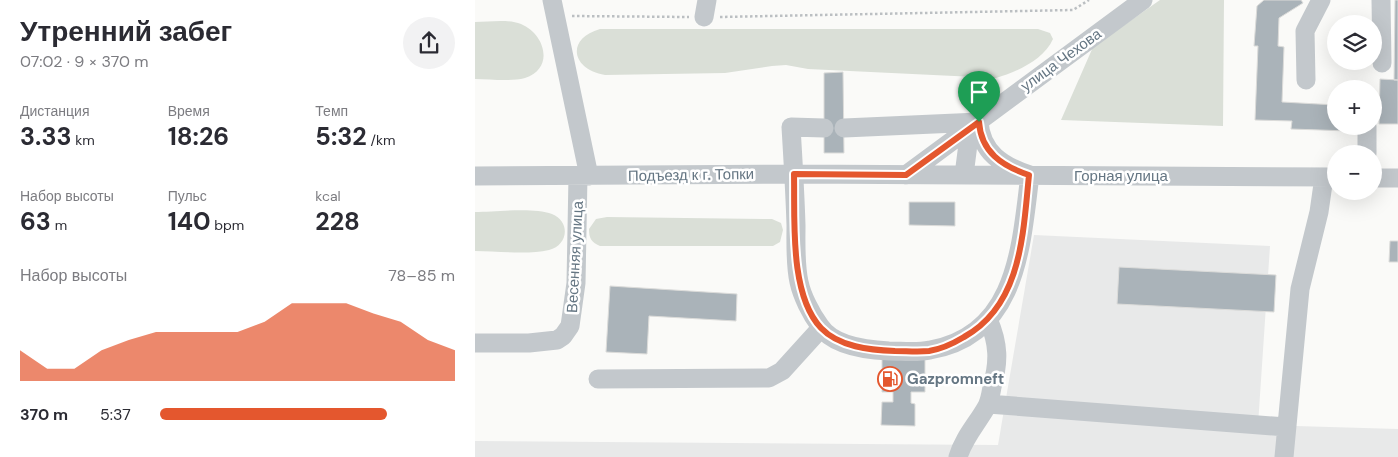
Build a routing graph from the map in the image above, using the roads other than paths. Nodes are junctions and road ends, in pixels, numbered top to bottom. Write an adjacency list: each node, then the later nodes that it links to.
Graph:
1 (1143, 0): 7 (street, улица Чехова)
2 (1321, 0): 6 (street)
3 (1381, 0): 5 (street)
4 (554, 8): 15 (street, Весенняя улица)
5 (1381, 15)
6 (1307, 80)
7 (979, 122): 9 (street); 11 (street, улица Чехова); 12 (street); 13 (street)
8 (824, 128): 10 (street)
9 (843, 128)
10 (794, 174): 11 (street, Подъезд к г. Топки); 15 (street, Подъезд к г. Топки); 21 (street)
11 (906, 175): 12 (street, Горная улица)
12 (964, 175): 13 (street, Горная улица)
13 (1029, 175): 16 (street, Горная улица); 20 (street)
14 (475, 176): 15 (street, Подъезд к г. Топки)
15 (584, 176): 22 (street, Весенняя улица)
16 (1327, 177)
17 (1382, 178): 18 (street)
18 (1398, 178)
19 (1327, 187): 25 (street)
20 (988, 319): 21 (street); 24 (street)
21 (821, 328): 23 (street)
22 (475, 343)
23 (598, 379)
24 (988, 404): 25 (street); 26 (street)
25 (1286, 427): 27 (street)
26 (958, 457)
27 (1284, 457)

